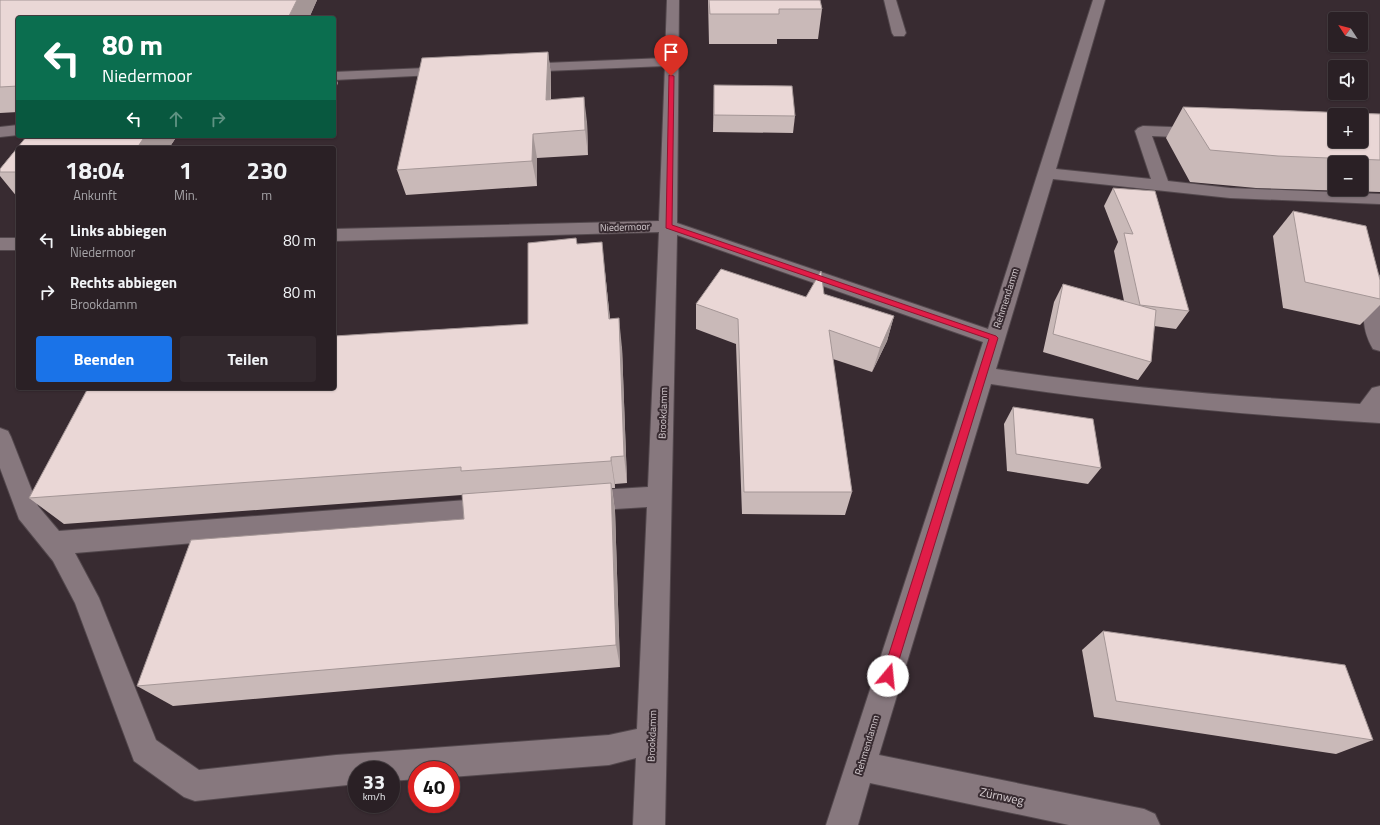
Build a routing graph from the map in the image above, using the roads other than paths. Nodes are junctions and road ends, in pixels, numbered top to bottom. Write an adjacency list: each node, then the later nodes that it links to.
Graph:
1 (673, 0): 5 (street, Brookdamm)
2 (890, 0): 4 (street)
3 (1099, 0): 10 (street, Rehmendamm)
4 (899, 33)
5 (672, 62): 6 (street); 13 (street, Brookdamm)
6 (508, 69)
7 (461, 71): 8 (street)
8 (336, 76)
9 (1212, 134): 11 (street)
10 (1047, 174): 11 (street); 18 (street, Rehmendamm)
11 (1160, 184): 12 (street)
12 (1380, 199)
13 (668, 226): 14 (street, Niedermoor); 18 (street, Niedermoor); 24 (street, Brookdamm)
14 (336, 235)
15 (0, 244): 16 (street)
16 (16, 244)
17 (1380, 281): 19 (street)
18 (993, 338): 20 (street, Rehmendamm)
19 (1380, 344)
20 (982, 375): 22 (street); 29 (street, Rehmendamm)
21 (1380, 394): 22 (street)
22 (1373, 413)
23 (0, 436): 27 (street)
24 (660, 496): 25 (street); 28 (street, Brookdamm)
25 (559, 503)
26 (512, 506): 27 (street)
27 (55, 543): 28 (street)
28 (652, 740): 30 (street, Brookdamm)
29 (860, 766): 31 (street, Rehmendamm); 32 (street, Zürnweg)
30 (649, 825)
31 (842, 825)
32 (1144, 825)

